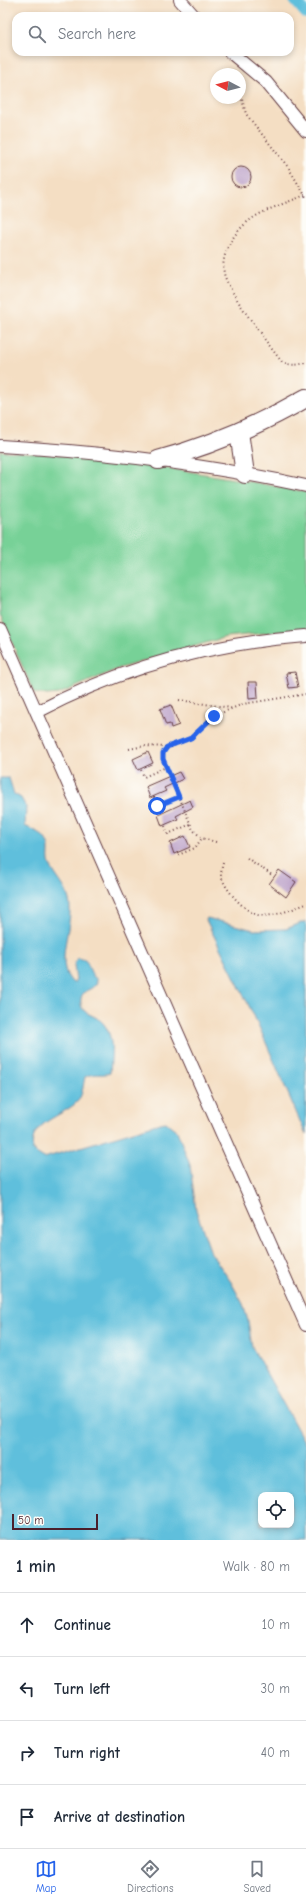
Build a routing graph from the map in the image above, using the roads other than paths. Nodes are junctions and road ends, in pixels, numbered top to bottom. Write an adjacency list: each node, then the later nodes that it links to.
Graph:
1 (180, 0): 2 (street)
2 (190, 12)
3 (235, 56): 4 (street)
4 (306, 131)
5 (306, 398): 6 (main road)
6 (239, 432): 8 (main road); 9 (main road)
7 (0, 446): 8 (street)
8 (158, 460): 9 (street)
9 (245, 474): 10 (street)
10 (306, 486)
11 (0, 629): 13 (street)
12 (306, 636): 13 (street)
13 (37, 712): 14 (street)
14 (306, 1325)

